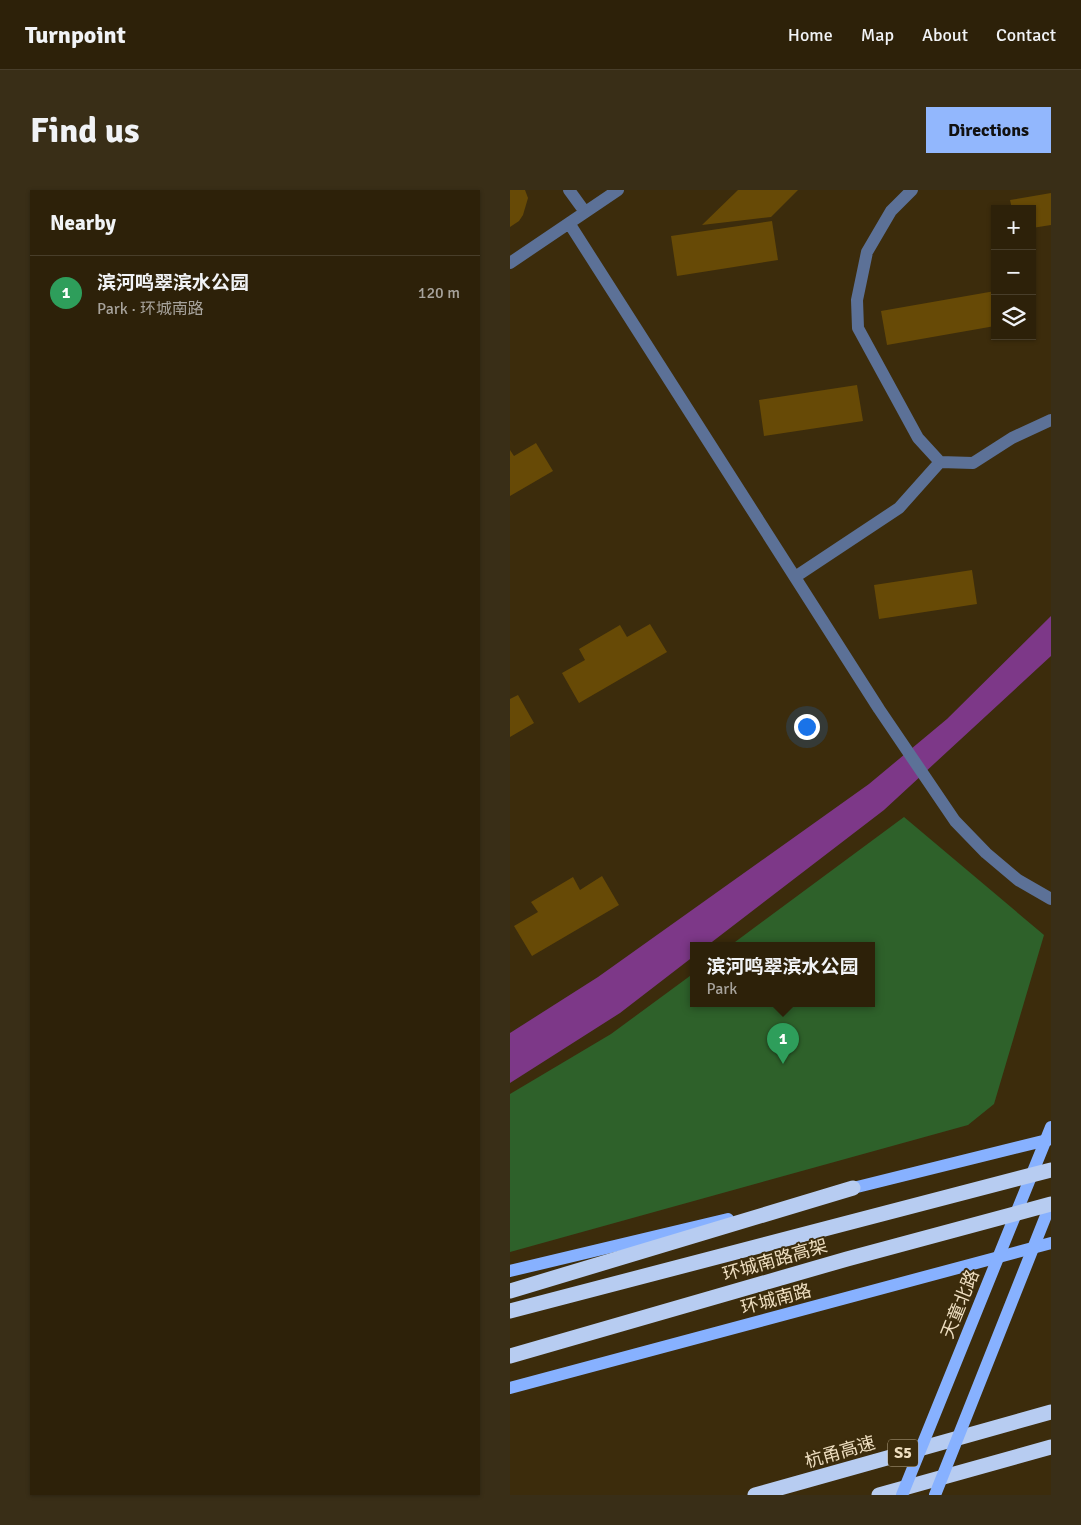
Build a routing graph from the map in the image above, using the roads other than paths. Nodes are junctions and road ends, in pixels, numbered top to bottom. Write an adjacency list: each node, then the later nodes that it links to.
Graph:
1 (569, 190): 4 (street)
2 (618, 190): 4 (street)
3 (912, 190): 8 (street)
4 (585, 212): 5 (street)
5 (569, 223): 6 (street); 9 (street)
6 (510, 263)
7 (1051, 420): 8 (street)
8 (940, 462): 9 (street)
9 (795, 577): 10 (street)
10 (1051, 899)
11 (1051, 1127): 26 (main road, 天童北路, bridge)
12 (1051, 1139): 14 (main road)
13 (1051, 1170): 19 (highway, 环城南路高架, bridge)
14 (853, 1188): 17 (main road); 18 (highway)
15 (1051, 1203): 20 (highway, 环城南路高架, bridge); 27 (main road, bridge)
16 (1051, 1243): 21 (main road, 环城南路)
17 (510, 1271)
18 (510, 1291)
19 (510, 1311)
20 (510, 1356)
21 (510, 1388)
22 (1051, 1412): 24 (highway, 杭甬高速 / S5)
23 (1051, 1446): 25 (highway, S5)
24 (755, 1495)
25 (879, 1495)
26 (902, 1495)
27 (935, 1495)

